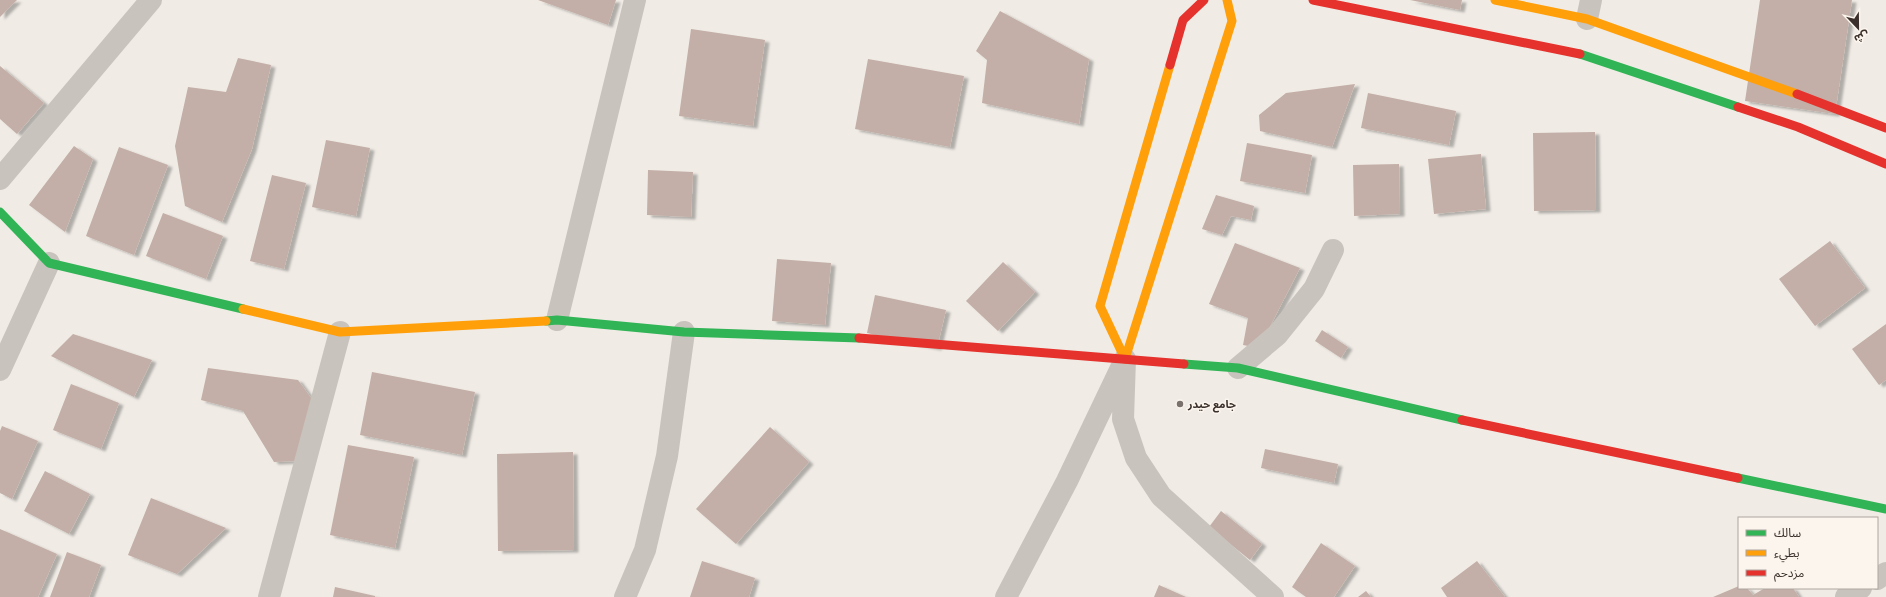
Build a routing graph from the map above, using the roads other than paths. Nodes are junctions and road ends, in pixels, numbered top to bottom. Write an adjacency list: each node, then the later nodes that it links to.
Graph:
1 (151, 0): 10 (street)
2 (635, 0): 14 (street)
3 (1204, 0): 17 (street)
4 (1227, 0): 17 (street)
5 (1313, 0): 9 (street)
6 (1495, 0): 7 (street)
7 (1589, 9): 8 (street)
8 (1886, 128)
9 (1886, 164)
10 (0, 179)
11 (0, 212): 13 (street)
12 (1333, 250): 18 (street)
13 (49, 263): 15 (street); 19 (street)
14 (558, 320): 15 (street); 16 (street)
15 (340, 332): 22 (street)
16 (684, 332): 17 (street); 23 (street)
17 (1125, 359): 18 (street); 24 (street); 25 (street)
18 (1238, 368): 20 (street)
19 (0, 370)
20 (1886, 509)
21 (1859, 589): 26 (street)
22 (269, 597)
23 (625, 597)
24 (1006, 597)
25 (1273, 597)
26 (1846, 597)

